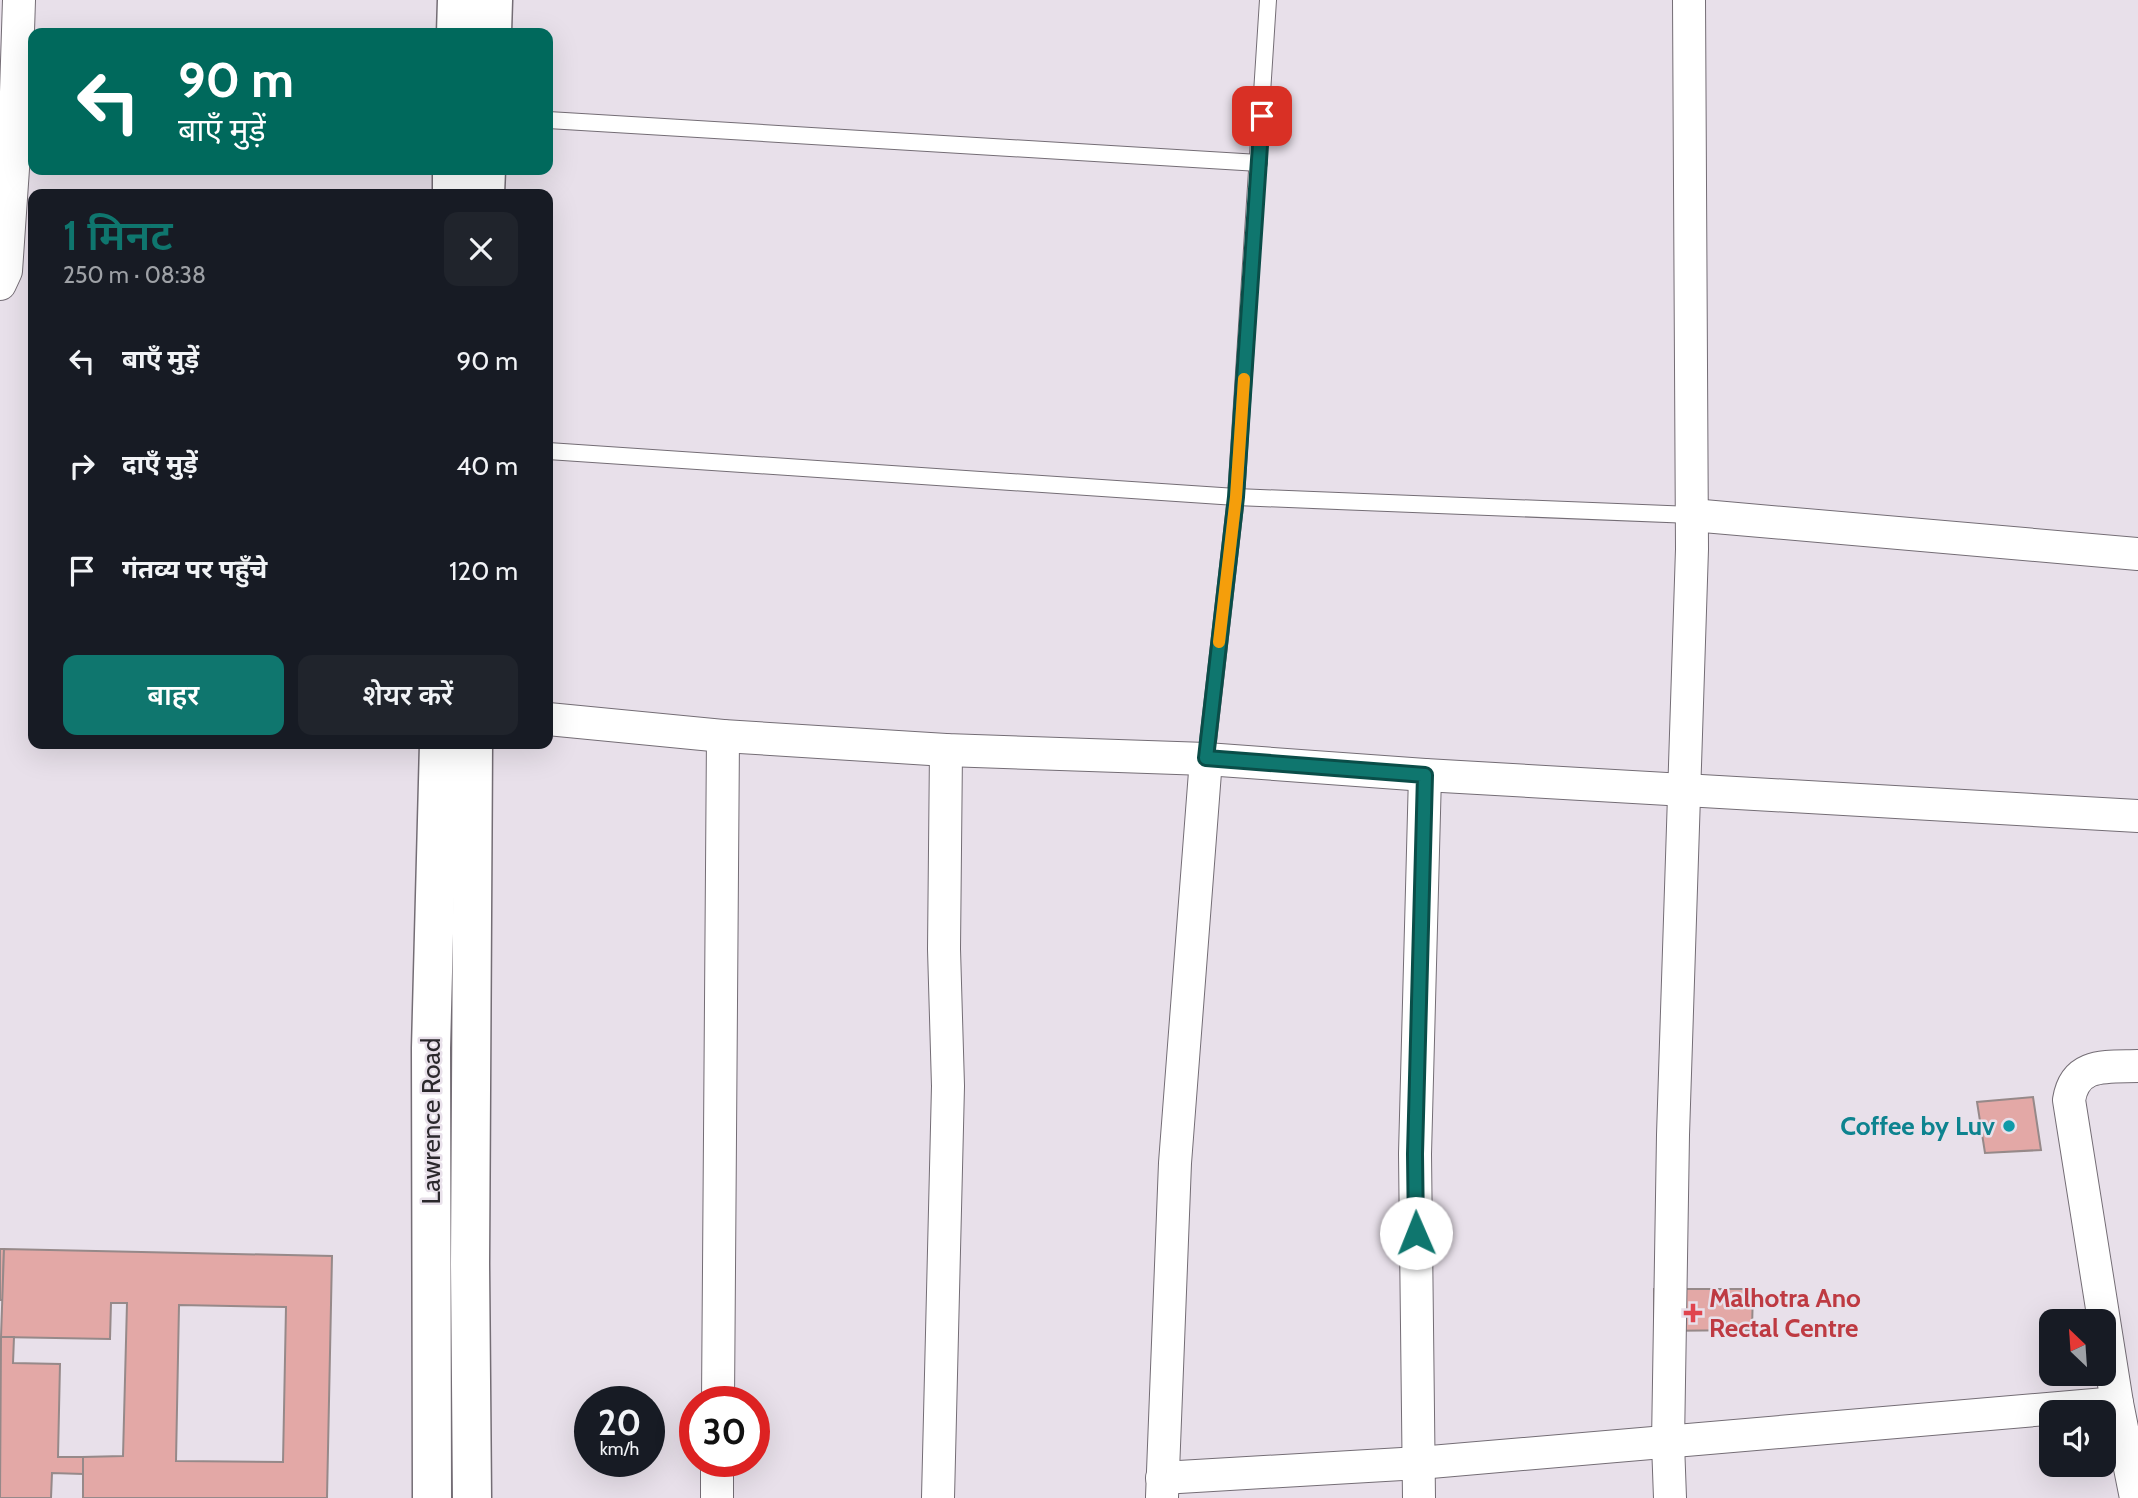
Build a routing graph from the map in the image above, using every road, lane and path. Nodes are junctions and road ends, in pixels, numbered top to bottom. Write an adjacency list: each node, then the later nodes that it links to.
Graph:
1 (19, 0): 10 (street)
2 (457, 0): 6 (street)
3 (493, 0): 7 (street)
4 (1268, 0): 9 (lane)
5 (1689, 0): 13 (street)
6 (456, 28)
7 (492, 28)
8 (553, 120): 9 (lane)
9 (1259, 163): 12 (lane)
10 (0, 284)
11 (553, 451): 12 (lane)
12 (1236, 497): 13 (lane); 20 (lane)
13 (1692, 515): 14 (street); 22 (street)
14 (2138, 554)
15 (553, 719): 16 (street)
16 (723, 736): 19 (street); 27 (street)
17 (439, 749): 25 (street, Lawrence Road)
18 (473, 749): 26 (street, Lawrence Road)
19 (946, 750): 20 (street); 36 (street)
20 (1206, 758): 21 (street); 32 (street)
21 (1425, 775): 22 (street); 30 (street)
22 (1684, 790): 23 (street); 29 (street)
23 (2138, 816)
24 (2138, 1066): 28 (street)
25 (431, 1263): 26 (street); 33 (street, Lawrence Road)
26 (470, 1264): 34 (street, Lawrence Road)
27 (718, 1386)
28 (2117, 1403): 29 (street); 39 (street)
29 (1668, 1443): 30 (street); 38 (street)
30 (1419, 1463): 32 (street); 37 (street)
31 (717, 1477): 35 (street)
32 (1162, 1488)
33 (432, 1498)
34 (472, 1498)
35 (717, 1498)
36 (938, 1498)
37 (1419, 1498)
38 (1670, 1498)
39 (2136, 1498)

